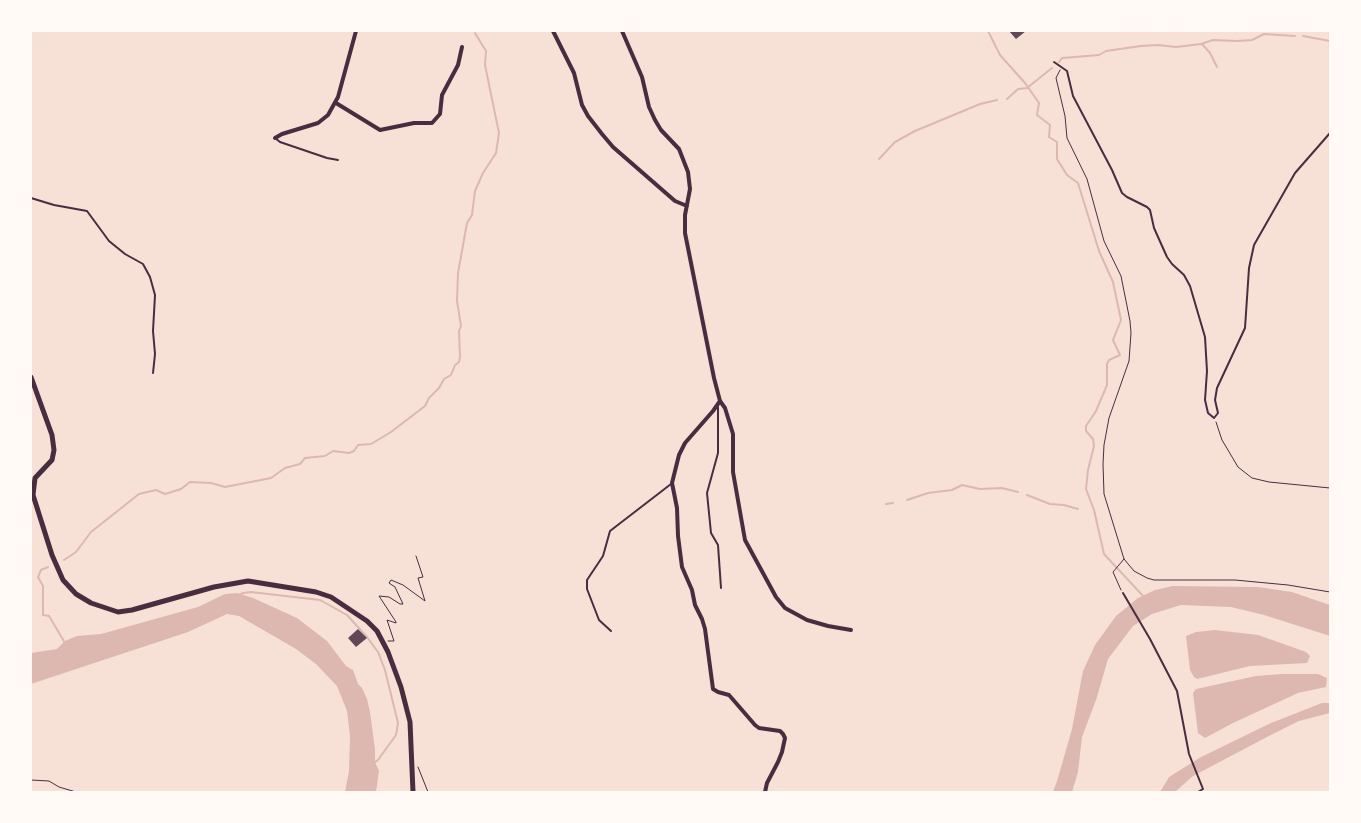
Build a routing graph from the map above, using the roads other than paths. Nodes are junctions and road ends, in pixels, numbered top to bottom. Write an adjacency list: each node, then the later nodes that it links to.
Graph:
1 (356, 31): 6 (street)
2 (553, 31): 11 (street)
3 (622, 31): 11 (street)
4 (462, 47): 6 (street)
5 (1054, 62): 7 (lane)
6 (336, 103): 8 (street)
7 (1330, 133)
8 (275, 138): 9 (lane)
9 (338, 160)
10 (31, 198): 12 (lane)
11 (687, 206): 14 (street)
12 (153, 373)
13 (31, 377): 16 (main road)
14 (719, 403): 15 (street); 17 (lane); 19 (street)
15 (672, 483): 20 (lane); 22 (street)
16 (32, 495): 21 (main road)
17 (721, 588)
18 (1123, 593): 23 (lane)
19 (851, 630)
20 (611, 631)
21 (414, 792)
22 (765, 792)
23 (1198, 792)

